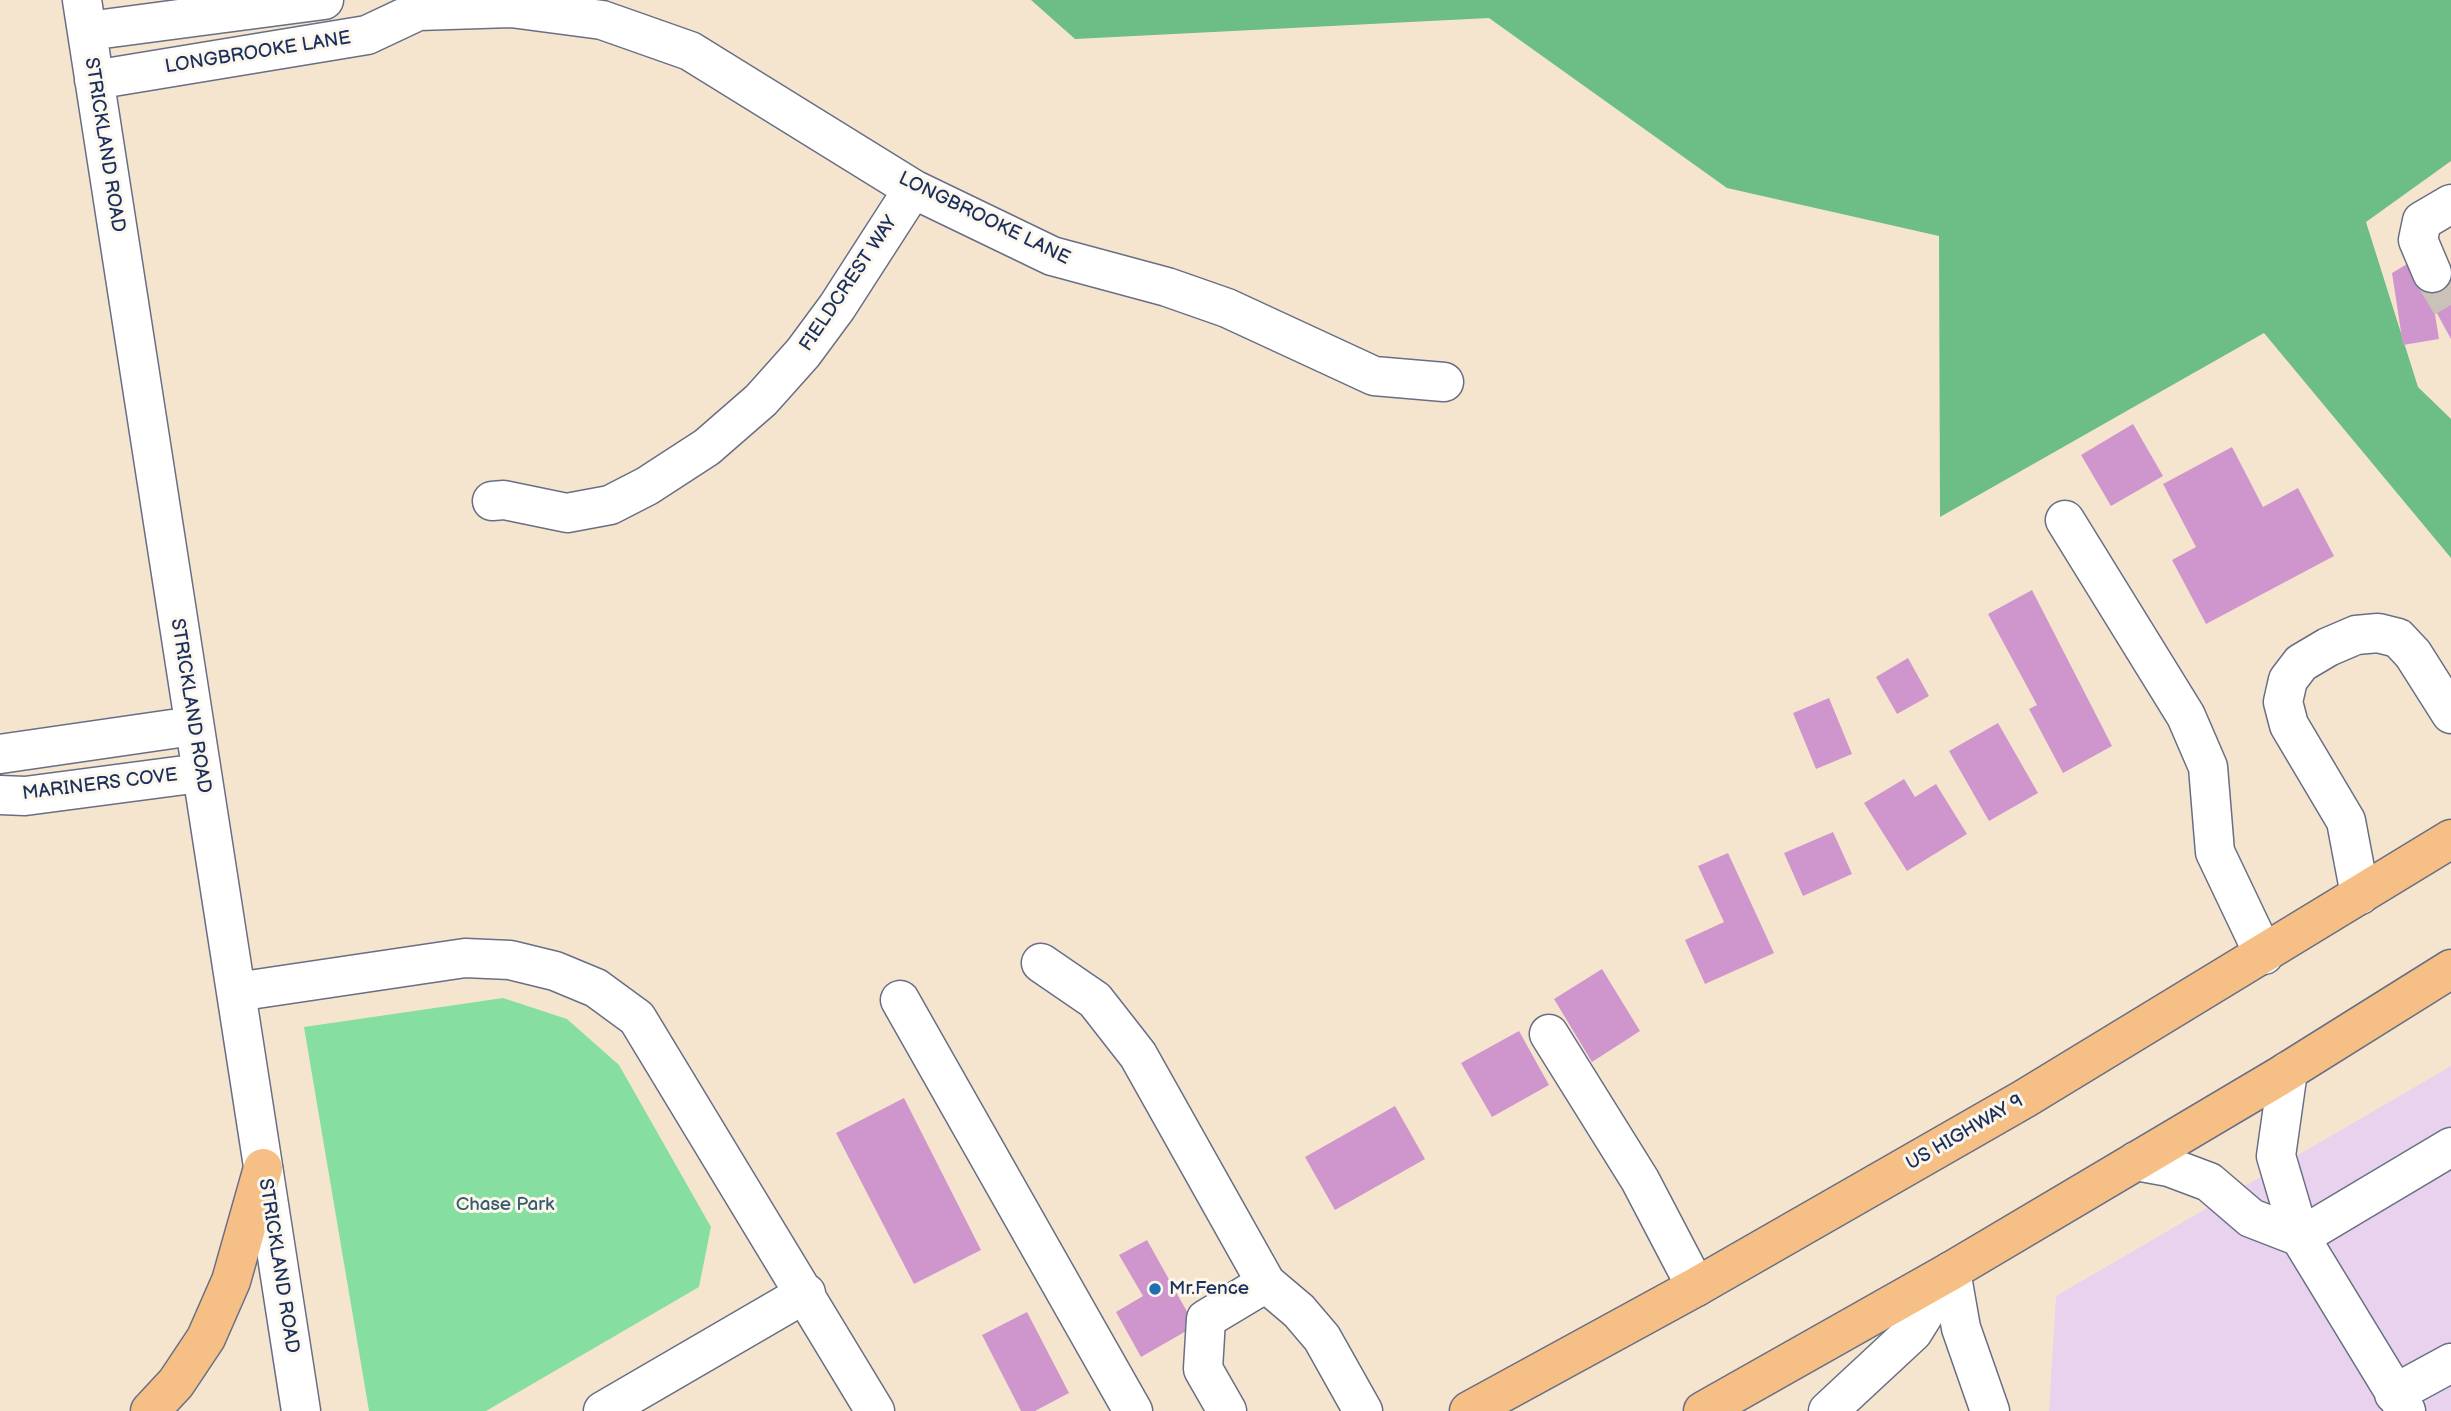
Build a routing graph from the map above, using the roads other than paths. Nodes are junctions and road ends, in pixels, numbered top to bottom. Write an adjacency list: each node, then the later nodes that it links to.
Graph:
1 (324, 0): 3 (street)
2 (406, 4): 4 (street, LONGBROOKE LANE); 5 (street, LONGBROOKE LANE)
3 (85, 16): 4 (street, STRICKLAND ROAD)
4 (94, 80): 12 (street, STRICKLAND ROAD)
5 (913, 189): 8 (street, LONGBROOKE LANE); 9 (street, FIELDCREST WAY)
6 (2451, 204): 7 (street)
7 (2432, 273)
8 (1444, 382)
9 (492, 501)
10 (2065, 520): 18 (street)
11 (2451, 714): 17 (street)
12 (193, 726): 13 (street); 14 (street, STRICKLAND ROAD)
13 (0, 754)
14 (200, 773): 15 (street, MARINERS COVE); 21 (street, STRICKLAND ROAD)
15 (0, 795)
16 (2451, 839): 17 (highway, US HIGHWAY 9)
17 (2360, 895): 18 (highway, US HIGHWAY 9)
18 (2264, 956): 31 (highway, US HIGHWAY 9)
19 (1041, 963): 30 (street)
20 (2451, 970): 24 (highway)
21 (236, 992): 27 (street, STRICKLAND ROAD); 32 (street)
22 (900, 1000): 39 (street)
23 (1549, 1034): 31 (street)
24 (2288, 1071): 26 (highway); 28 (street)
25 (2451, 1147): 28 (street)
26 (2136, 1161): 28 (street); 29 (highway)
27 (262, 1168): 35 (highway); 36 (street, STRICKLAND ROAD)
28 (2300, 1237): 34 (street)
29 (1951, 1271): 43 (highway); 44 (street); 45 (street)
30 (1266, 1283): 40 (street); 41 (street)
31 (1696, 1287): 42 (highway, US HIGHWAY 9)
32 (806, 1293): 37 (street); 38 (street)
33 (2451, 1363): 34 (street)
34 (2400, 1403)
35 (150, 1411)
36 (301, 1411)
37 (603, 1411)
38 (875, 1411)
39 (1133, 1411)
40 (1227, 1411)
41 (1363, 1411)
42 (1469, 1411)
43 (1703, 1411)
44 (1828, 1411)
45 (1990, 1411)

